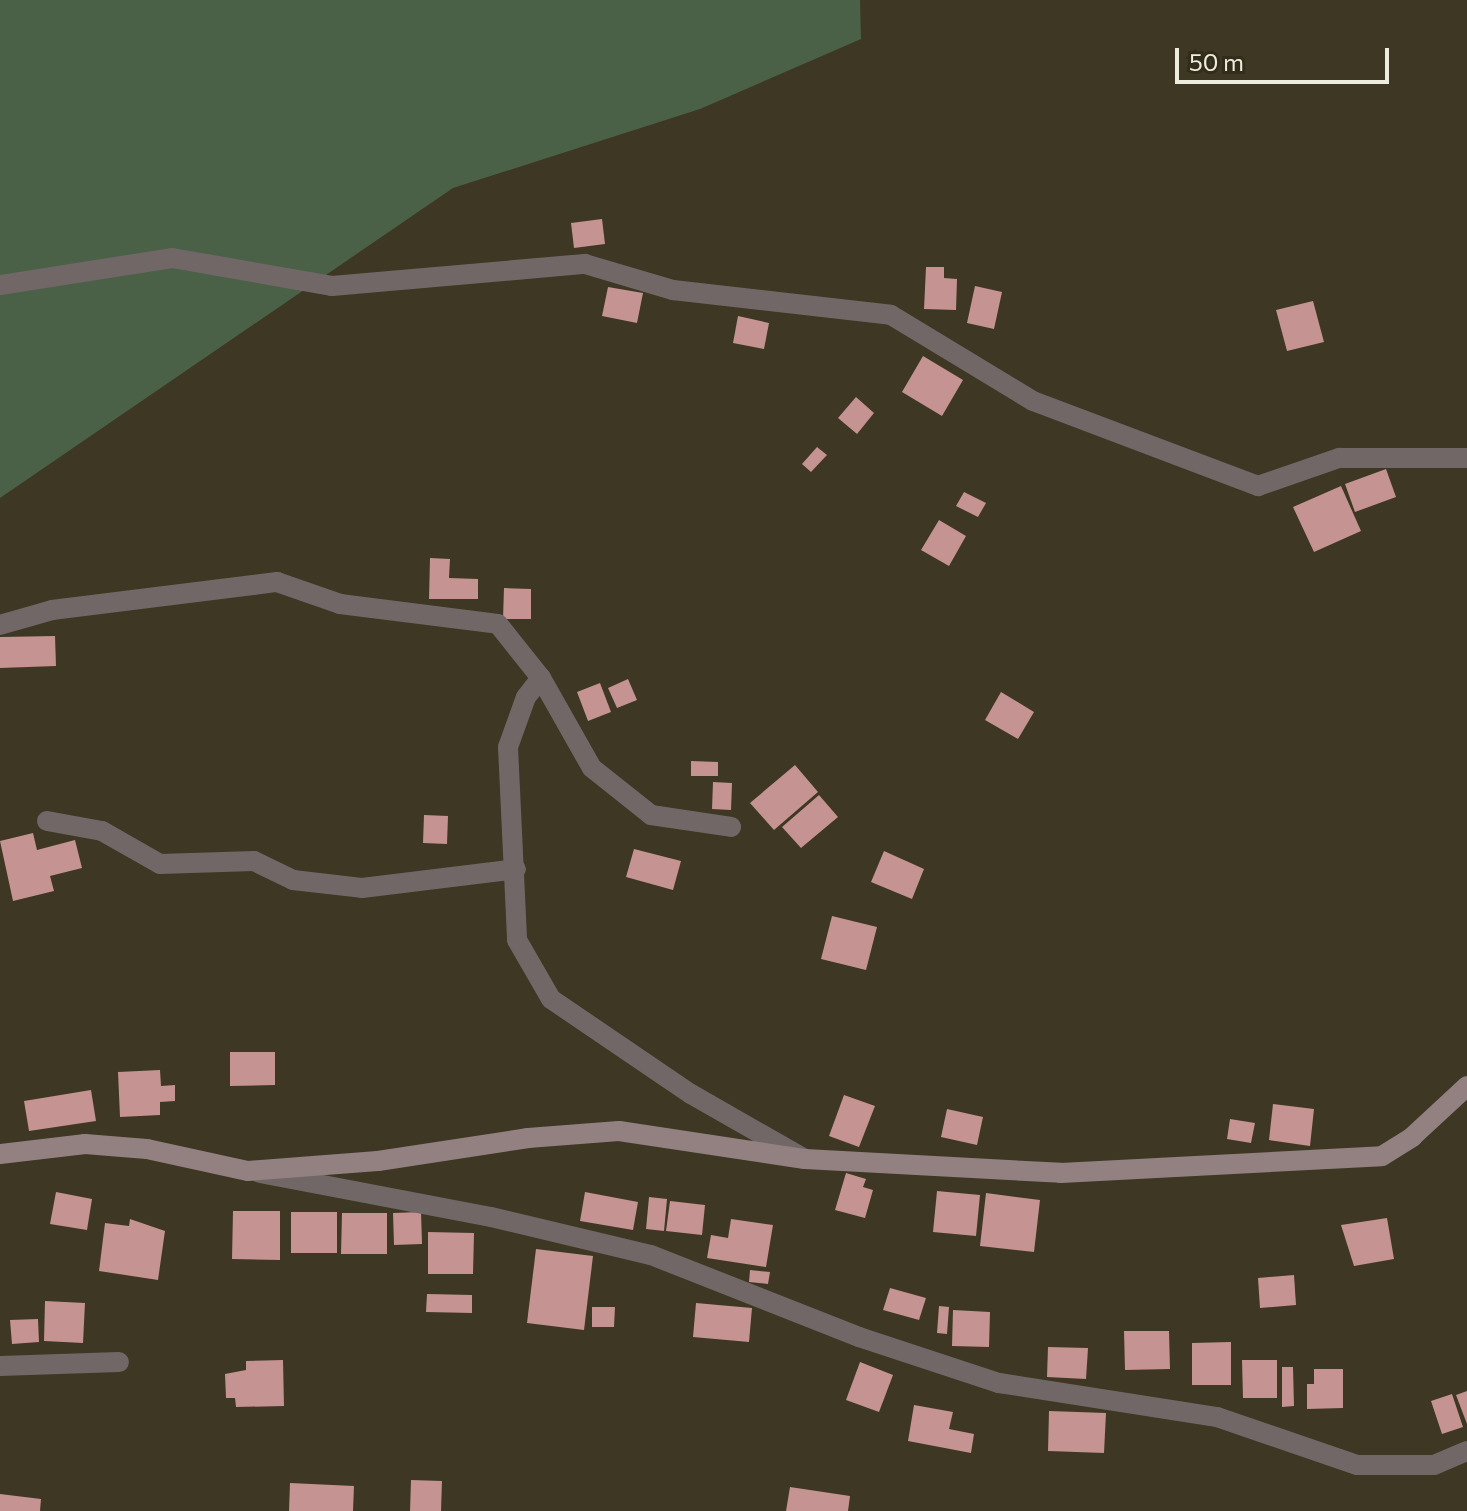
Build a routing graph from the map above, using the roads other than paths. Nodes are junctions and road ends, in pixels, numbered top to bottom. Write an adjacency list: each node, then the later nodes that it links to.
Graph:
1 (0, 285): 2 (street)
2 (1467, 458)
3 (0, 625): 4 (street)
4 (541, 678): 6 (street); 7 (street)
5 (47, 821): 7 (street)
6 (731, 827)
7 (516, 869): 10 (street)
8 (1467, 1086): 10 (street)
9 (0, 1154): 11 (street)
10 (805, 1159): 11 (street)
11 (248, 1171): 14 (street)
12 (119, 1362): 13 (street)
13 (0, 1366)
14 (1467, 1451)

